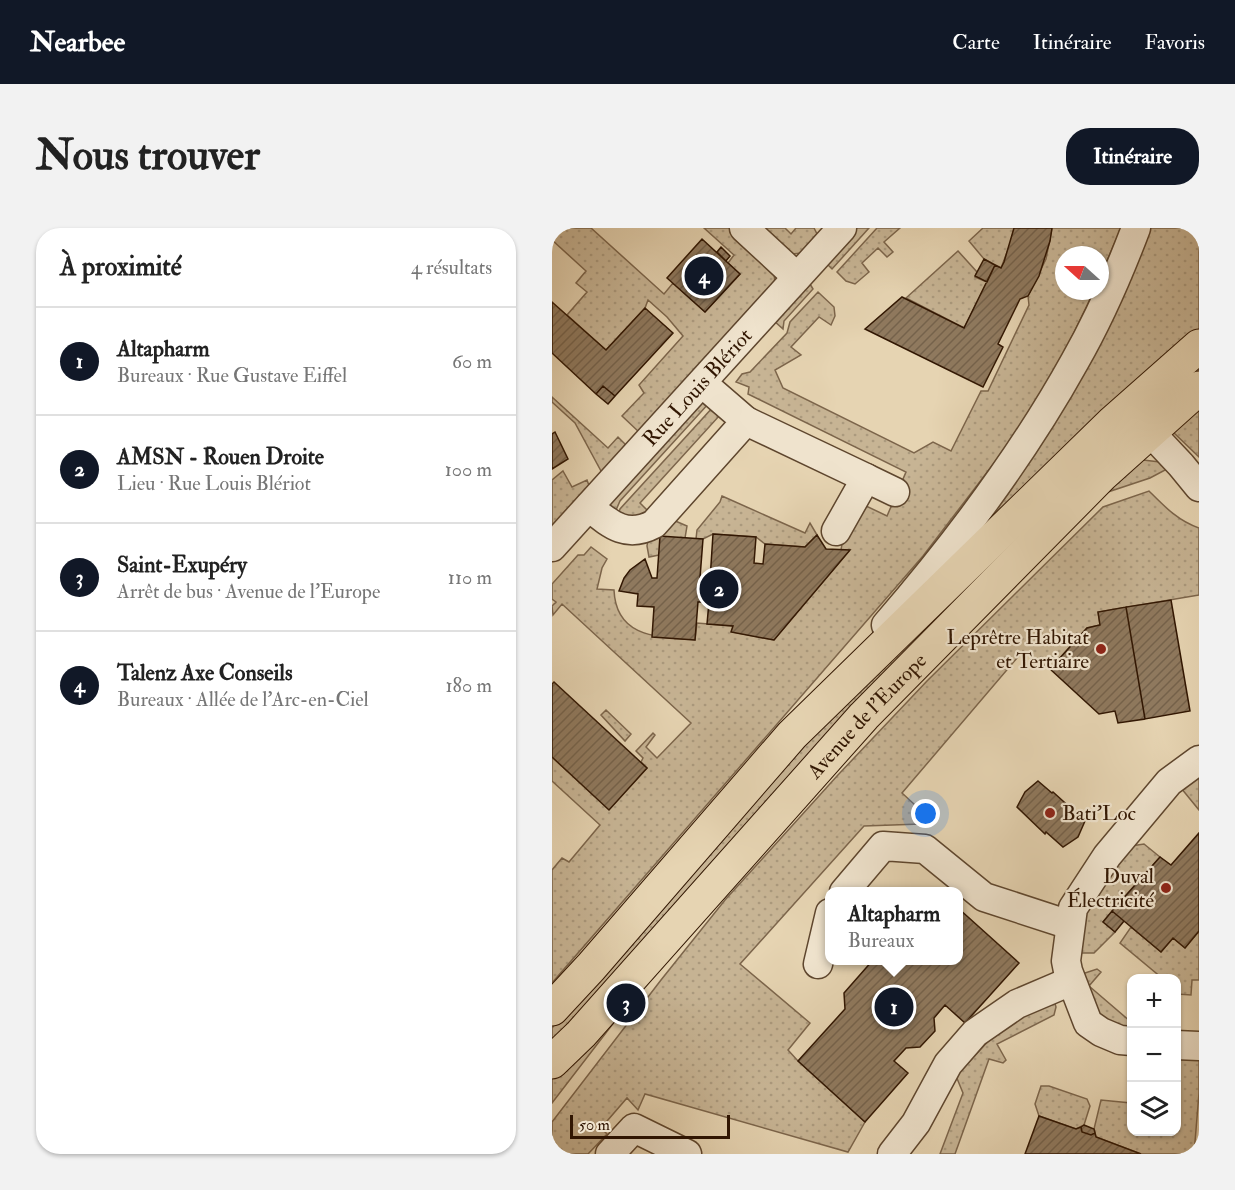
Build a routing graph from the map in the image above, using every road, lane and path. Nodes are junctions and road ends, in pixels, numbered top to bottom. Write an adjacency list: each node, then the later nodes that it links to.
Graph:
1 (744, 228): 4 (street)
2 (842, 228): 4 (street, Rue Louis Blériot)
3 (1136, 228): 16 (street)
4 (797, 277): 6 (street, Rue Louis Blériot)
5 (1199, 346): 16 (main road, Avenue de l'Europe)
6 (702, 382): 8 (street); 13 (street, Rue Louis Blériot)
7 (1199, 388): 9 (main road, Avenue de l'Europe)
8 (746, 421): 10 (street); 13 (street)
9 (1150, 432): 11 (street); 27 (main road, Avenue de l'Europe)
10 (866, 478): 12 (street); 14 (street)
11 (1199, 487)
12 (895, 492)
13 (589, 507): 15 (street, Rue Louis Blériot)
14 (836, 531)
15 (552, 547)
16 (792, 735): 23 (main road, Avenue de l'Europe)
17 (1199, 759): 19 (street)
18 (847, 887): 19 (street)
19 (1070, 925): 22 (street)
20 (825, 934): 21 (street)
21 (818, 964)
22 (1071, 981): 24 (street); 30 (street)
23 (552, 1009)
24 (1127, 1041)
25 (1181, 1045): 26 (street)
26 (1199, 1046)
27 (552, 1062)
28 (610, 1154): 29 (street)
29 (687, 1154)
30 (892, 1154)

